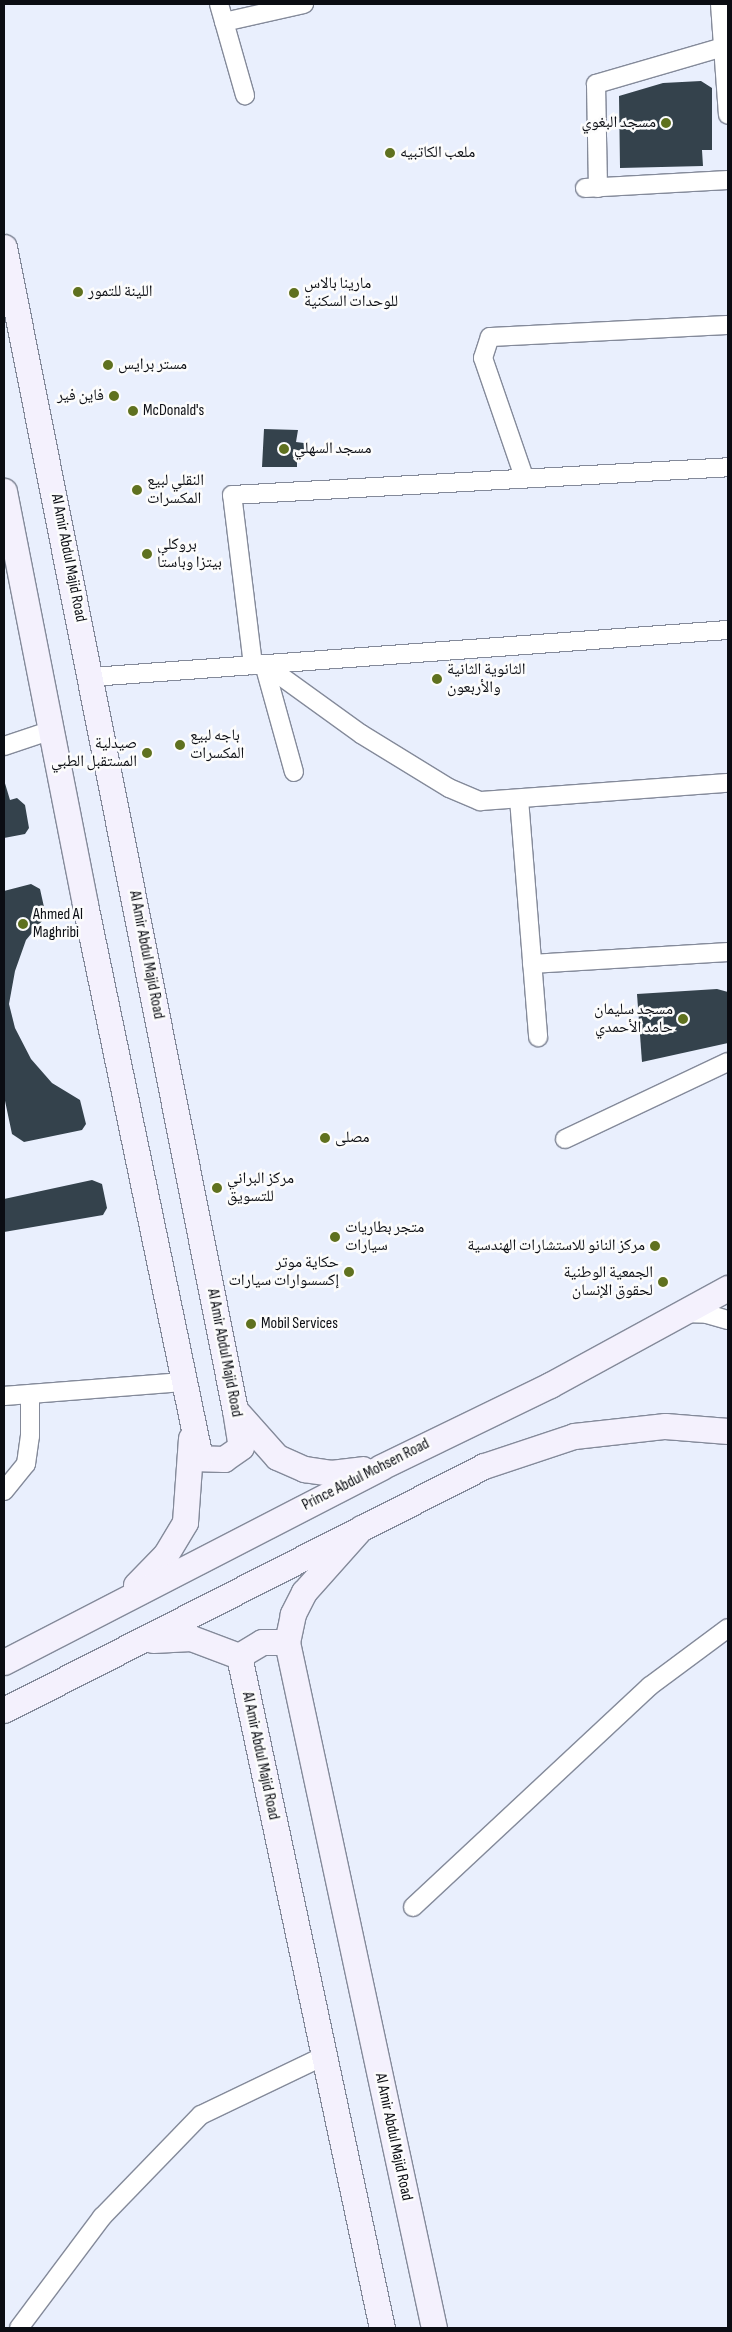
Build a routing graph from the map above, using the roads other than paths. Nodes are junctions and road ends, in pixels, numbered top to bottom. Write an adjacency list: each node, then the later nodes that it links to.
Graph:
1 (219, 4): 4 (street)
2 (304, 4): 4 (street)
3 (720, 4): 5 (street)
4 (224, 22): 6 (street)
5 (723, 48): 7 (street); 8 (street)
6 (245, 95)
7 (728, 115)
8 (728, 180)
9 (4, 247): 10 (main road, Al Amir Abdul Majid Road)
10 (10, 306): 18 (main road, Al Amir Abdul Majid Road)
11 (728, 326): 13 (street)
12 (728, 467): 13 (street)
13 (524, 476): 17 (street)
14 (4, 490): 15 (main road, Al Amir Abdul Majid Road)
15 (10, 552): 19 (main road, Al Amir Abdul Majid Road)
16 (728, 630): 17 (street)
17 (258, 665): 18 (street); 21 (street); 23 (street)
18 (92, 677): 35 (main road, Al Amir Abdul Majid Road)
19 (52, 730): 20 (street); 32 (main road, Al Amir Abdul Majid Road)
20 (4, 746)
21 (294, 772)
22 (728, 783): 23 (street)
23 (519, 799): 25 (street)
24 (728, 952): 25 (street)
25 (532, 964): 26 (street)
26 (538, 1037)
27 (728, 1062): 28 (street)
28 (565, 1139)
29 (728, 1288): 30 (main road, Prince Abdul Mohsen Road)
30 (679, 1313): 31 (street); 38 (main road, Prince Abdul Mohsen Road)
31 (728, 1320)
32 (183, 1382): 33 (street); 36 (main road, Al Amir Abdul Majid Road)
33 (30, 1394): 34 (street); 39 (street)
34 (4, 1396)
35 (235, 1410): 36 (main road, Al Amir Abdul Majid Road); 38 (main road)
36 (191, 1418): 41 (main road)
37 (728, 1431): 40 (main road)
38 (381, 1466): 41 (main road, Prince Abdul Mohsen Road)
39 (4, 1491)
40 (361, 1528): 43 (main road); 44 (main road)
41 (120, 1600): 46 (main road, Prince Abdul Mohsen Road)
42 (728, 1628): 48 (street)
43 (143, 1641): 45 (main road); 47 (main road)
44 (288, 1642): 45 (main road); 52 (main road, Al Amir Abdul Majid Road)
45 (239, 1656): 49 (main road, Al Amir Abdul Majid Road)
46 (4, 1662)
47 (4, 1710)
48 (413, 1907)
49 (322, 2057): 50 (street); 51 (main road, Al Amir Abdul Majid Road)
50 (19, 2328)
51 (382, 2328)
52 (434, 2328)

